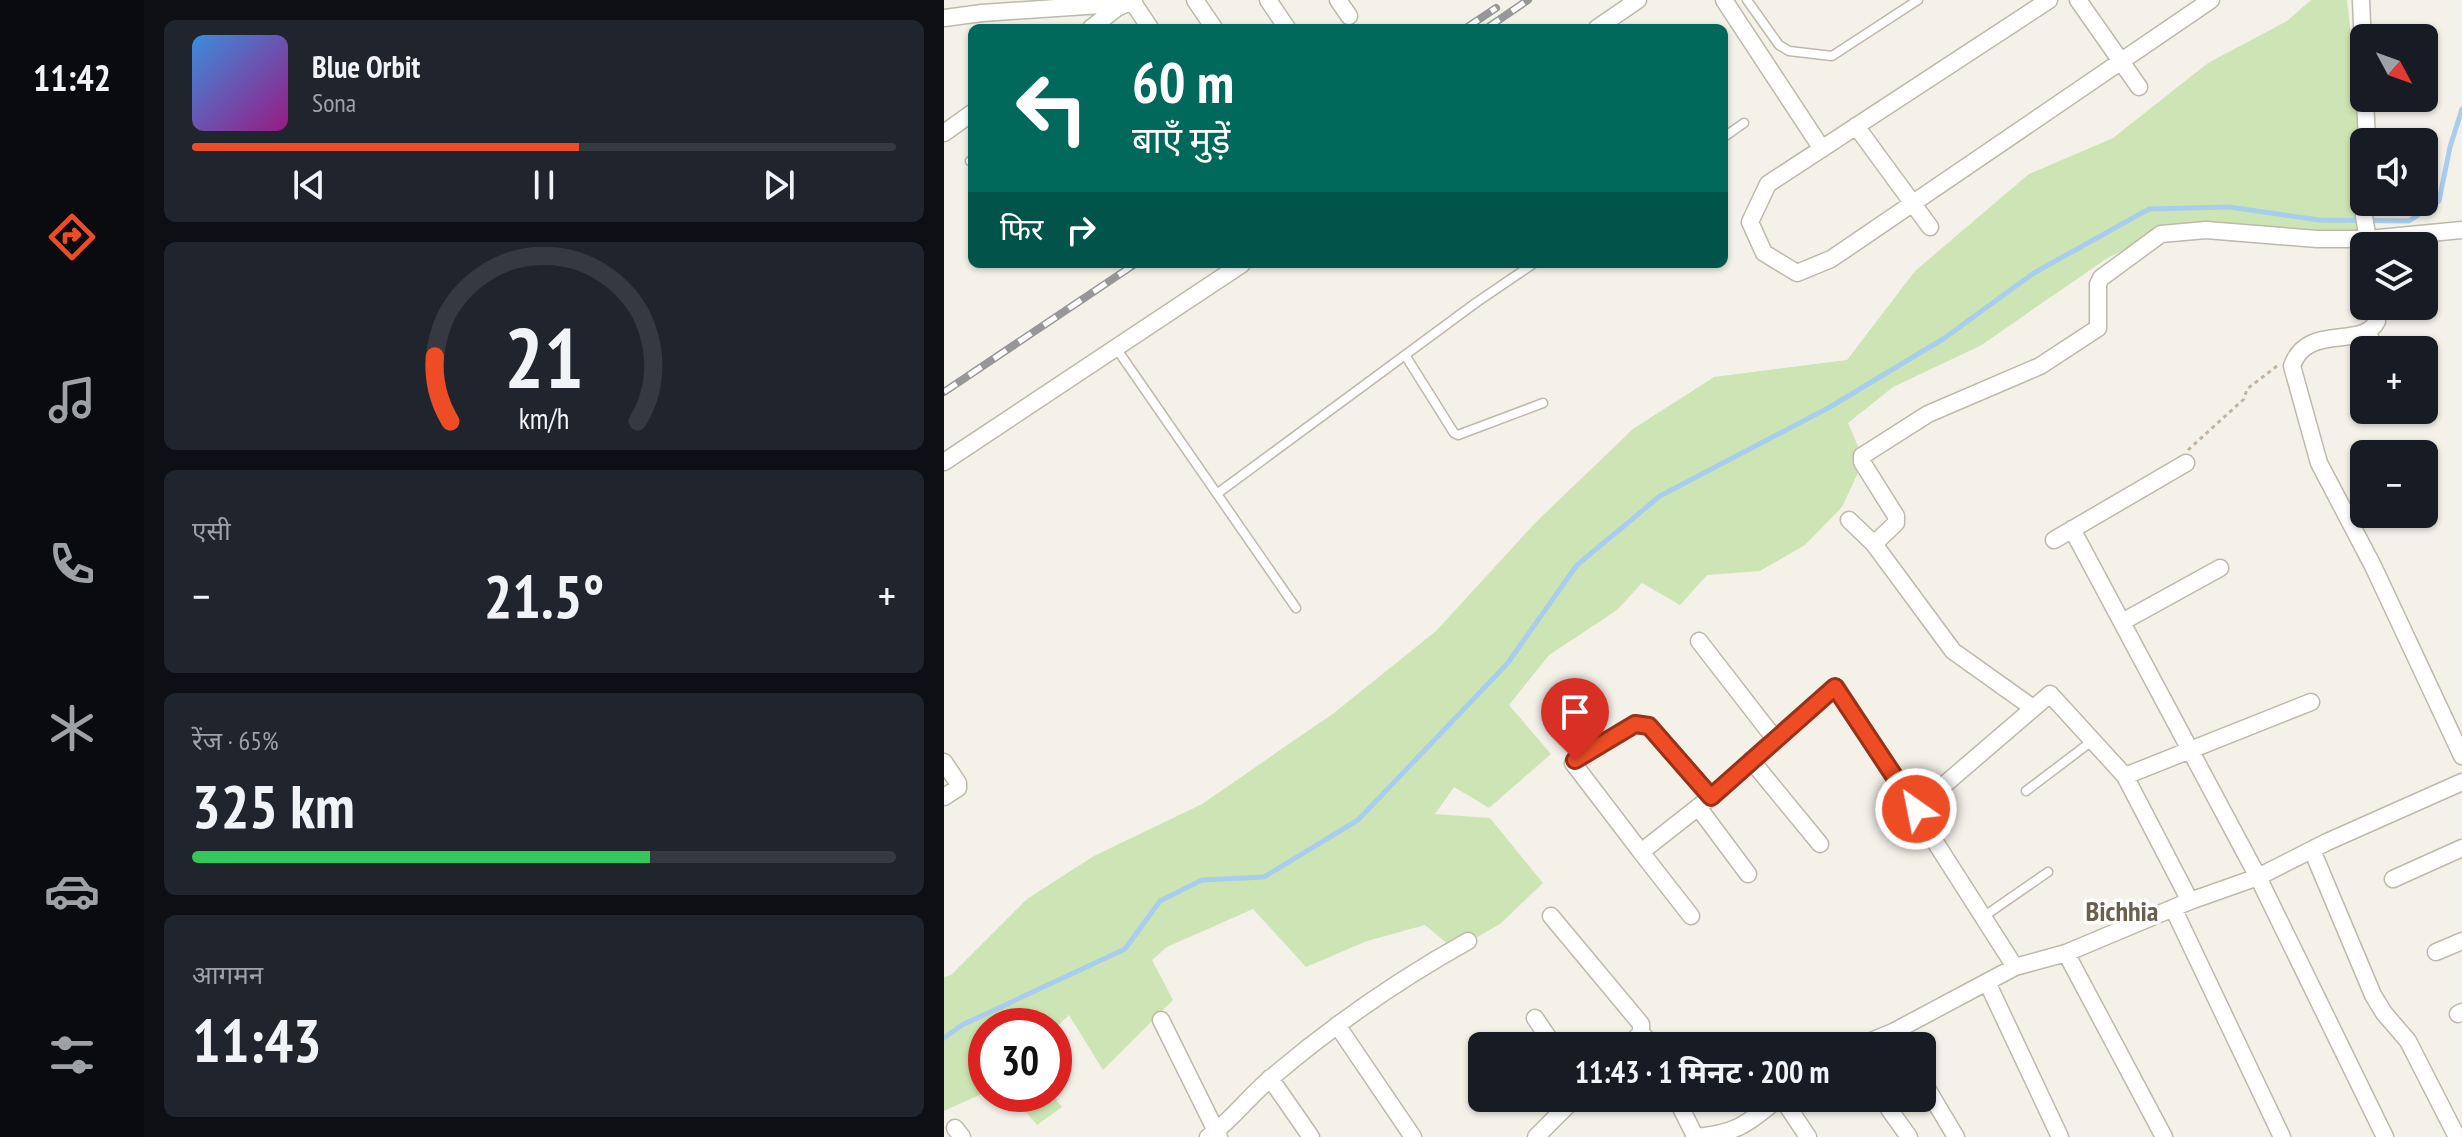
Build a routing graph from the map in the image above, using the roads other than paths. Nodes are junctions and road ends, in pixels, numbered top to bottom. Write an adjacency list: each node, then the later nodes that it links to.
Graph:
1 (1195, 0): 17 (street)
2 (1268, 0): 18 (street)
3 (1338, 0): 13 (street)
4 (1638, 0): 19 (street)
5 (1724, 0): 28 (street)
6 (1747, 0): 7 (lane)
7 (1918, 0)
8 (2049, 0): 25 (street)
9 (2078, 0): 21 (street)
10 (2211, 0): 21 (street)
11 (2361, 0): 20 (street)
12 (1128, 3): 14 (street); 15 (street); 16 (street)
13 (1349, 16)
14 (944, 18)
15 (1097, 24)
16 (1146, 24)
17 (1211, 24)
18 (1284, 24)
19 (1603, 24)
20 (2362, 24)
21 (2121, 61): 22 (street); 29 (street)
22 (2139, 87)
23 (968, 116): 26 (street)
24 (1744, 123): 27 (lane)
25 (1856, 126): 28 (street); 29 (street)
26 (944, 133)
27 (1728, 134)
28 (1822, 149): 29 (street)
29 (1912, 203): 30 (street)
30 (1930, 227)
31 (2462, 230): 32 (street)
32 (2438, 233)
33 (2350, 240): 48 (street)
34 (1236, 268): 39 (street)
35 (1527, 268): 40 (lane)
36 (2377, 320): 37 (street)
37 (2368, 331): 38 (street); 58 (street)
38 (2370, 336)
39 (1116, 348): 42 (street); 44 (lane)
40 (1405, 355): 41 (lane); 44 (lane)
41 (1543, 403)
42 (944, 462)
43 (2186, 463): 46 (street)
44 (1218, 493): 50 (lane)
45 (1849, 520): 48 (street)
46 (2072, 529): 47 (street); 51 (street)
47 (2054, 540)
48 (1874, 544): 54 (street)
49 (2220, 568): 51 (street)
50 (1296, 608)
51 (2122, 622): 57 (street)
52 (1699, 641): 55 (street)
53 (2311, 702): 57 (street)
54 (2033, 708): 56 (street); 66 (street)
55 (1775, 739): 59 (street); 66 (street)
56 (2093, 740): 61 (street); 63 (lane)
57 (2191, 748): 61 (street); 73 (street)
58 (2462, 756)
59 (1751, 760): 65 (street); 67 (street)
60 (944, 762): 64 (street)
61 (2125, 776): 75 (street)
62 (2462, 782): 69 (street)
63 (2026, 791)
64 (944, 797)
65 (1704, 802): 70 (street); 70 (street); 72 (street)
66 (1916, 809): 79 (street)
67 (1820, 844)
68 (2462, 848): 74 (street)
69 (2312, 850): 73 (street); 111 (street)
70 (1641, 852): 78 (street)
71 (2048, 872): 79 (lane)
72 (1748, 874)
73 (2258, 877): 75 (street); 110 (street)
74 (2393, 879)
75 (2190, 901): 76 (street)
76 (2173, 908): 83 (street); 109 (street)
77 (1551, 916): 90 (street)
78 (1691, 916)
79 (1983, 917): 84 (street)
80 (1468, 941): 88 (street)
81 (2462, 941): 82 (street)
82 (2436, 952)
83 (2066, 953): 84 (street); 108 (street)
84 (2015, 967): 85 (street)
85 (1987, 982): 91 (street); 107 (street)
86 (1535, 1018): 89 (street)
87 (1161, 1020): 99 (street)
88 (1337, 1025): 92 (street); 101 (street)
89 (1544, 1032)
90 (1641, 1032)
91 (1908, 1032)
92 (1270, 1078): 99 (street); 100 (street)
93 (1936, 1103): 106 (street)
94 (1561, 1112): 102 (street)
95 (1683, 1112): 103 (street)
96 (1762, 1112): 103 (street)
97 (1791, 1112): 104 (street)
98 (1891, 1112): 105 (street)
99 (1214, 1135)
100 (1311, 1137)
101 (1413, 1137)
102 (1536, 1137)
103 (1695, 1137)
104 (1808, 1137)
105 (1909, 1137)
106 (1956, 1137)
107 (2060, 1137)
108 (2164, 1137)
109 (2282, 1137)
110 (2385, 1137)
111 (2457, 1137)

